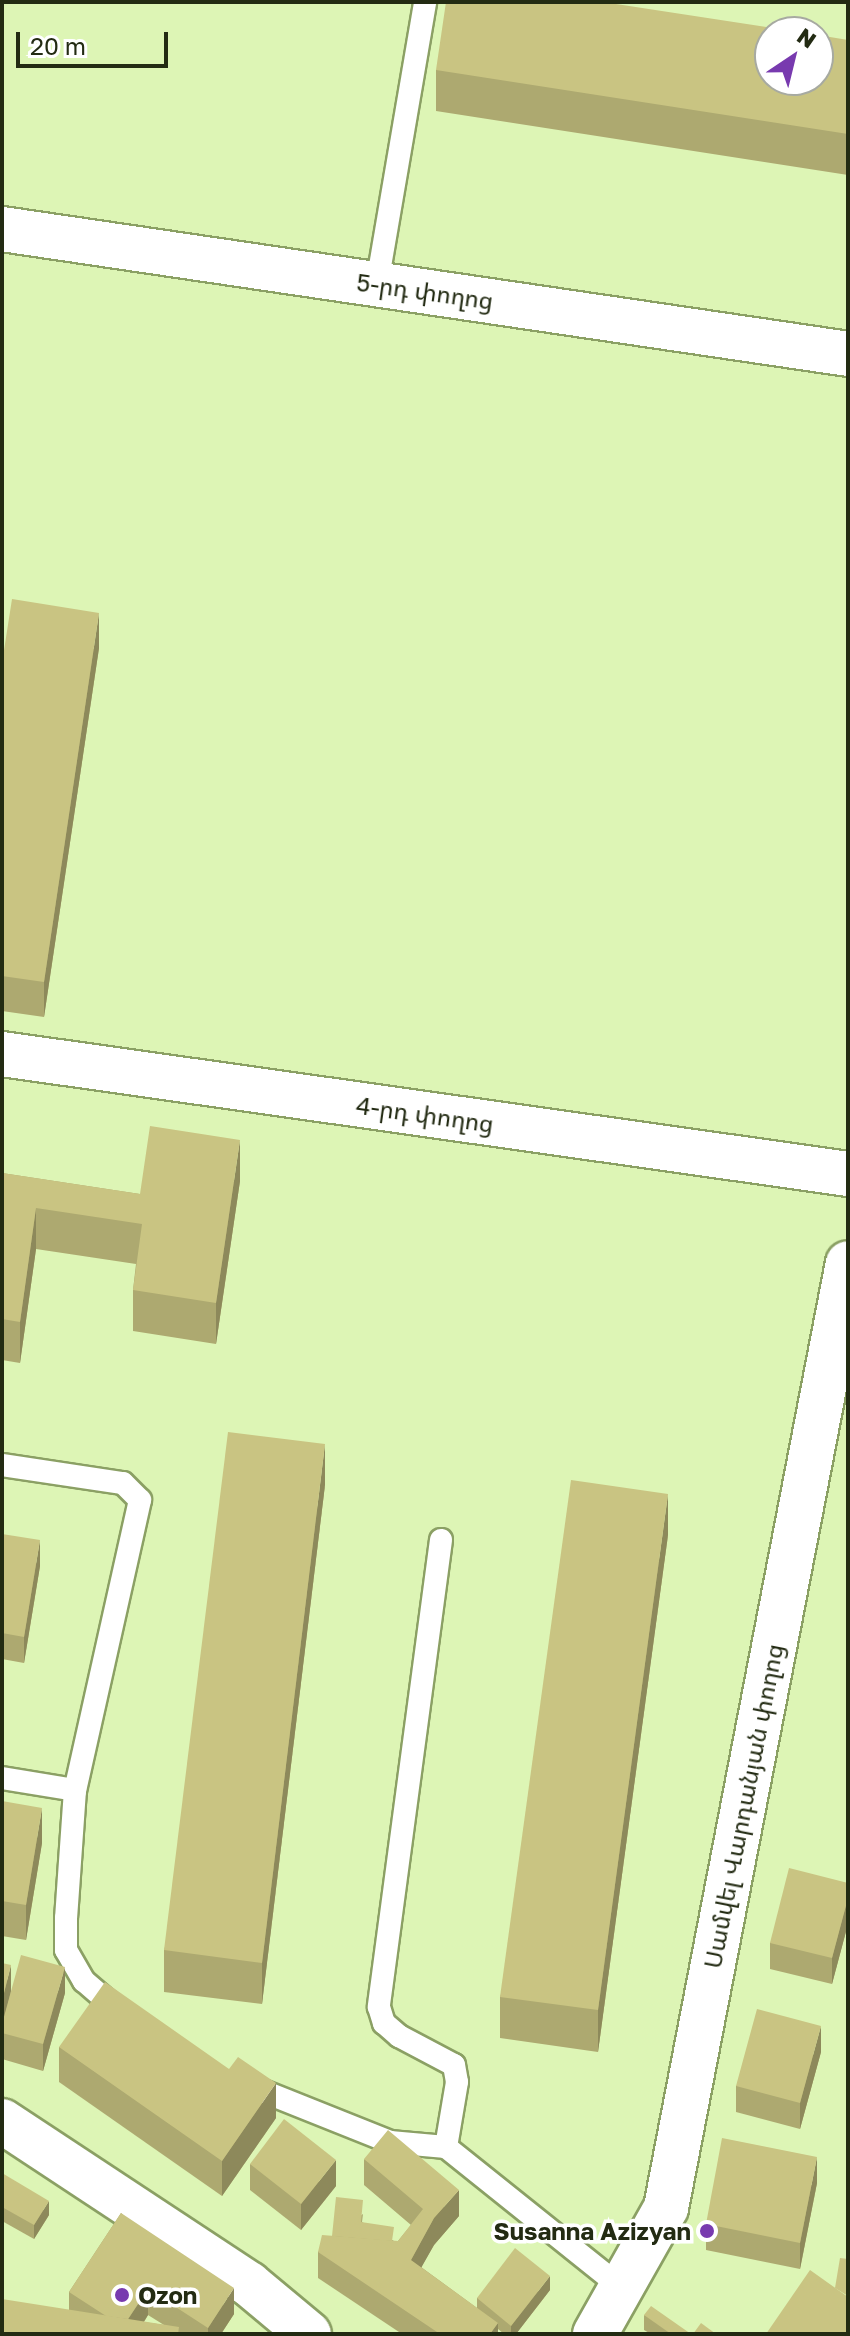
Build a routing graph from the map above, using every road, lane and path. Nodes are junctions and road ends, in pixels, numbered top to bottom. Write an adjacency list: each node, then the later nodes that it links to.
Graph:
1 (425, 2): 3 (lane)
2 (2, 229): 3 (street, 5-րդ փողոց)
3 (377, 284): 4 (street, 5-րդ փողոց)
4 (848, 354)
5 (2, 1054): 6 (street, 4-րդ փողոց)
6 (848, 1174)
7 (848, 1263): 16 (street, Սամվել Վարդանյան փողոց)
8 (2, 1465): 11 (lane)
9 (441, 1540): 15 (lane)
10 (2, 1778): 11 (lane)
11 (75, 1790): 12 (lane)
12 (135, 2022)
13 (232, 2078): 15 (lane)
14 (2, 2121): 17 (street)
15 (446, 2147): 16 (lane)
16 (623, 2289): 18 (street, Սամվել Վարդանյան փողոց)
17 (309, 2334)
18 (595, 2334)

